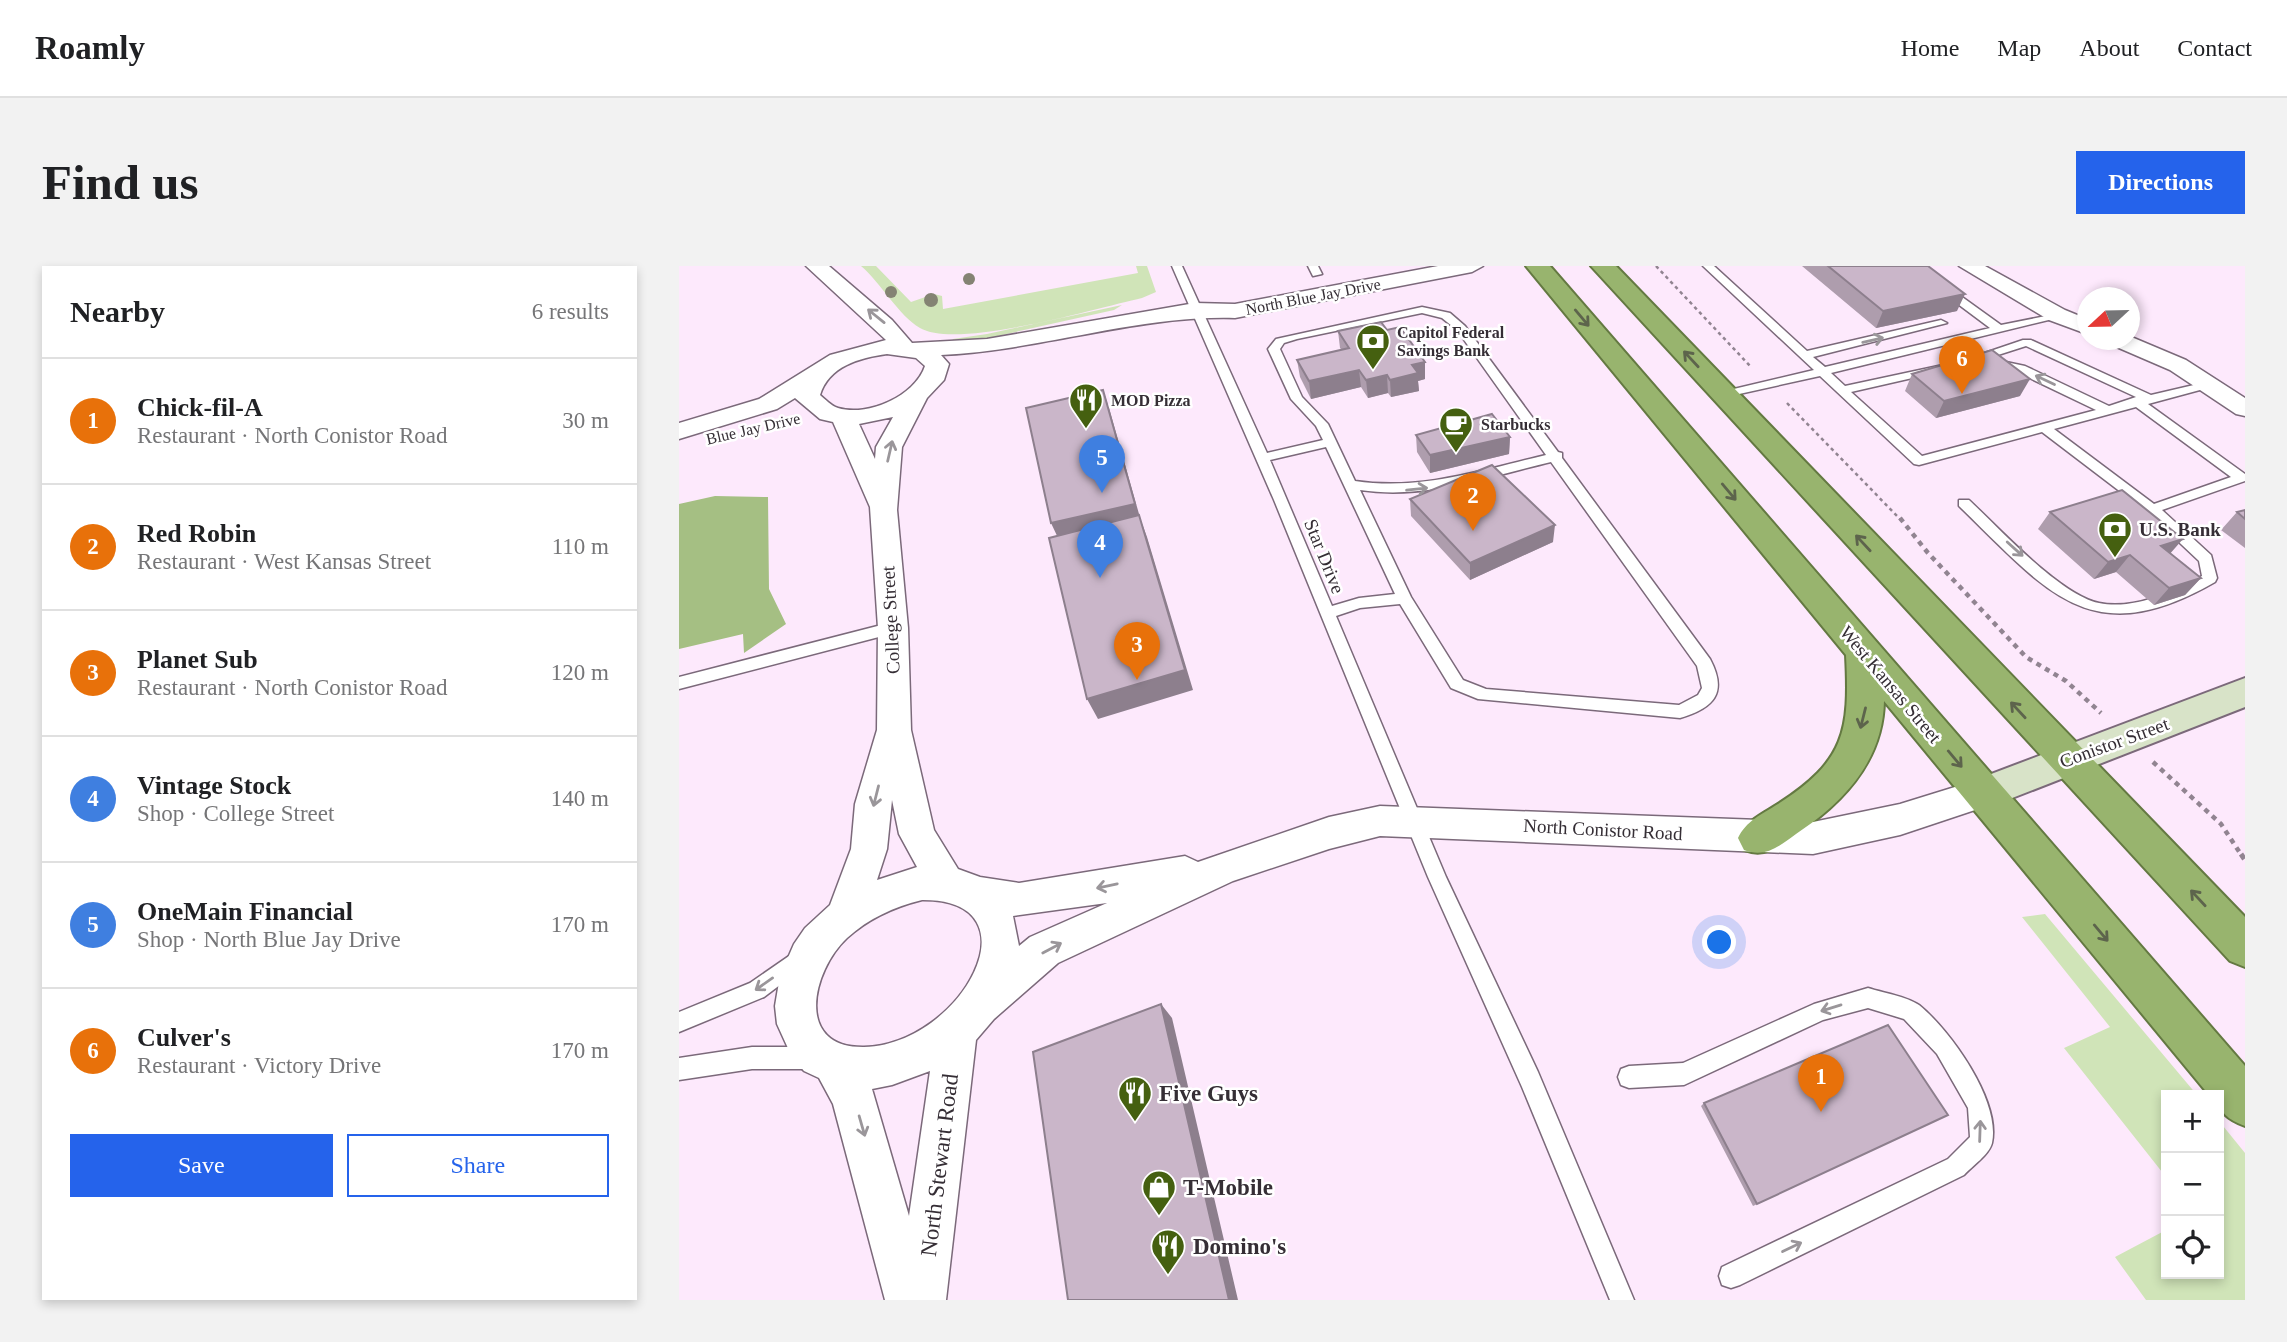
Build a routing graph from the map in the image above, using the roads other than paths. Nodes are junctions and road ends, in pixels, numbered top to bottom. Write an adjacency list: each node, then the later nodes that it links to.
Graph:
1 (817, 266): 11 (street)
2 (1177, 266): 12 (lane, Star Drive)
3 (1363, 266): 10 (street, North Blue Jay Drive)
4 (1472, 266): 12 (street, North Blue Jay Drive)
5 (1538, 266): 47 (highway, West Kansas Street, one-way to 47)
6 (1603, 266): 29 (highway, one-way to 6)
7 (1708, 266): 22 (lane)
8 (1912, 266): 13 (lane)
9 (1970, 266): 14 (street)
10 (1315, 270): 12 (street, North Blue Jay Drive)
11 (843, 292): 20 (street, one-way to 11); 24 (street)
12 (1195, 310): 19 (street, North Blue Jay Drive); 39 (lane, Star Drive)
13 (1979, 314): 15 (lane); 18 (lane)
14 (2057, 315): 17 (street); 18 (lane)
15 (1957, 320)
16 (1941, 323): 22 (lane, one-way to 16)
17 (2077, 323)
18 (2000, 330): 25 (lane)
19 (1067, 333): 20 (street, North Blue Jay Drive); 28 (street, North Blue Jay Drive)
20 (911, 348): 24 (street, Blue Jay Drive); 28 (street)
21 (2140, 349): 26 (street)
22 (1807, 355): 25 (lane)
23 (1949, 365): 27 (lane)
24 (827, 367): 33 (street, College Street); 35 (street, Blue Jay Drive)
25 (1825, 372): 27 (lane); 29 (lane)
26 (2207, 384): 30 (lane); 31 (street)
27 (1843, 390): 34 (lane)
28 (924, 391): 33 (street, Blue Jay Drive); 43 (street, College Street, one-way to 28)
29 (1725, 395): 51 (highway, one-way to 29)
30 (2142, 400): 32 (lane); 32 (lane, one-way to 30); 42 (lane)
31 (2245, 409)
32 (2106, 410): 34 (lane)
33 (835, 415): 37 (street, Blue Jay Drive); 43 (street, College Street)
34 (2044, 427): 42 (lane)
35 (679, 431)
36 (1330, 442): 38 (lane); 39 (lane); 40 (lane)
37 (679, 447)
38 (1557, 456): 40 (lane, one-way to 38); 44 (lane)
39 (1262, 458): 45 (lane, Star Drive)
40 (1350, 484): 44 (lane)
41 (1964, 503): 42 (lane, one-way to 42)
42 (2152, 509)
43 (883, 510): 46 (street, College Street)
44 (1404, 598): 45 (lane)
45 (1327, 613): 53 (lane, Star Drive)
46 (893, 628): 48 (lane); 50 (street, College Street)
47 (1863, 650): 52 (highway, West Kansas Street, one-way to 52); 54 (highway, one-way to 54)
48 (679, 683)
49 (2245, 692): 51 (main road, Conistor Street)
50 (894, 730): 56 (street, College Street); 57 (street, College Street, one-way to 57)
51 (2065, 760): 52 (main road, Conistor Street); 58 (highway, one-way to 51)
52 (1984, 793): 54 (street, North Conistor Road); 64 (highway, West Kansas Street, one-way to 64)
53 (1413, 820): 54 (street, North Conistor Road); 55 (street, North Conistor Road); 68 (lane, Star Drive)
54 (1758, 838)
55 (1223, 868): 56 (street, North Conistor Road, one-way to 56); 59 (street, North Conistor Road, one-way to 55)
56 (961, 889): 57 (street); 59 (street)
57 (832, 930): 60 (lane, one-way to 60); 61 (street)
58 (2245, 947)
59 (968, 1018): 61 (street); 67 (street, North Stewart Road)
60 (679, 1022)
61 (827, 1061): 62 (lane); 66 (street, North Stewart Road, one-way to 66)
62 (679, 1069)
63 (1629, 1077): 65 (lane, one-way to 63)
64 (2245, 1102)
65 (1731, 1276)
66 (909, 1300)
67 (922, 1300)
68 (1622, 1300)

